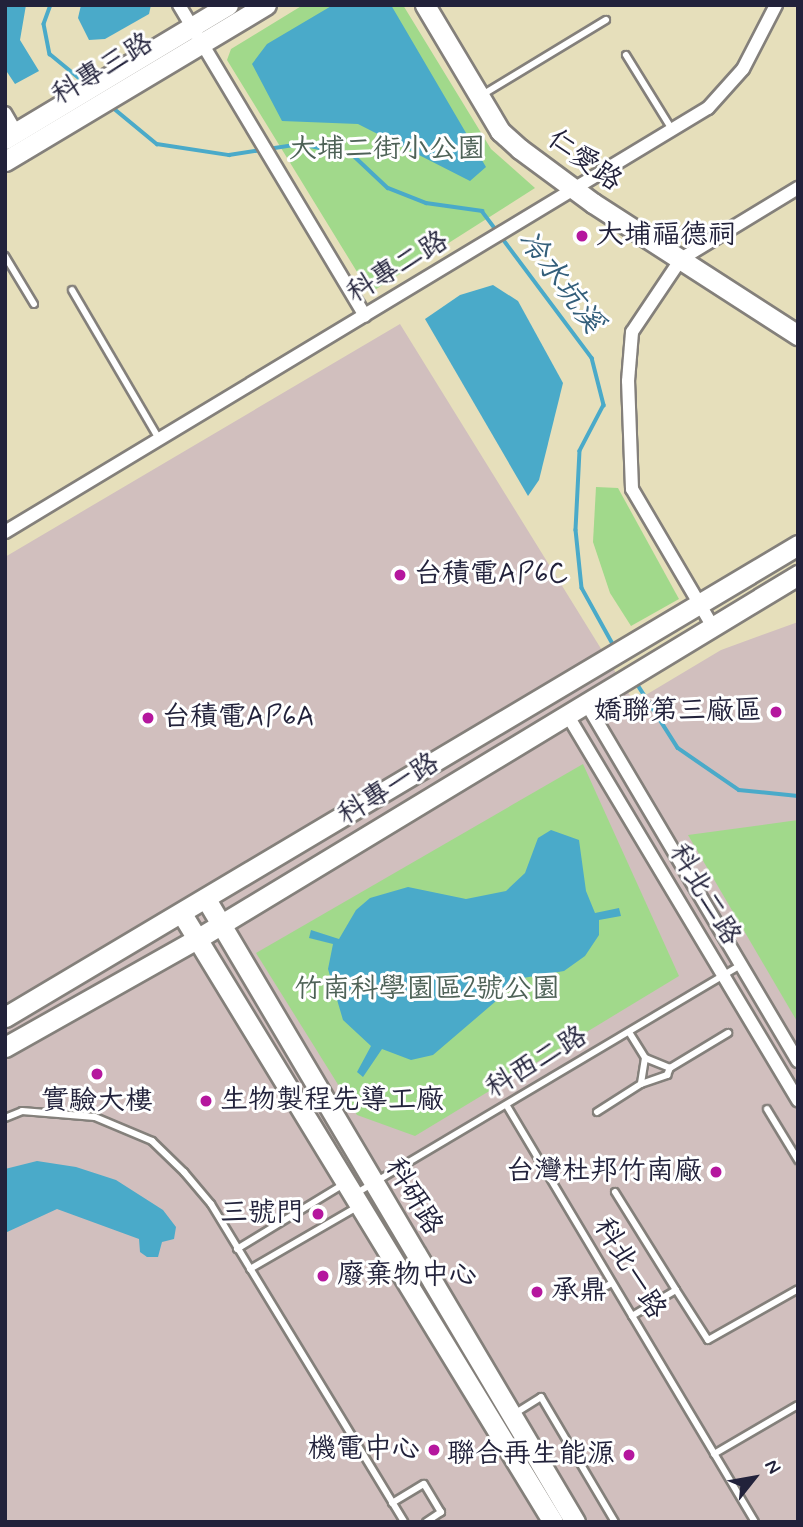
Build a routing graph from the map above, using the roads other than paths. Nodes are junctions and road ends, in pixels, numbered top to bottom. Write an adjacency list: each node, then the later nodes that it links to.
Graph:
1 (178, 5): 7 (street)
2 (228, 5): 7 (street, 科專三路)
3 (266, 5): 8 (street, 科專三路)
4 (425, 5): 10 (street, 仁愛路)
5 (776, 5): 12 (street, 科專二路)
6 (606, 20): 10 (lane)
7 (191, 26): 8 (street); 13 (street, 科專三路)
8 (202, 43): 14 (street, 科專三路); 21 (street)
9 (626, 55): 12 (lane)
10 (480, 97): 15 (street, 仁愛路)
11 (5, 113): 13 (street)
12 (673, 131): 15 (street, 科專二路)
13 (11, 136)
14 (5, 161)
15 (573, 188): 18 (street, 仁愛路); 21 (street, 科專二路)
16 (798, 188): 18 (street)
17 (5, 256): 20 (lane)
18 (681, 259): 22 (street, 仁愛路); 27 (street)
19 (72, 290): 23 (lane)
20 (34, 304)
21 (365, 316): 23 (street, 科專二路)
22 (798, 335)
23 (159, 440): 24 (street, 科專二路)
24 (5, 532)
25 (798, 545): 27 (street, 科專一路)
26 (798, 575): 28 (street, 科專一路)
27 (701, 605): 28 (street); 29 (street, 科專一路)
28 (713, 627): 31 (street, 科專一路)
29 (573, 680): 30 (street, 科專一路); 31 (street)
30 (555, 691): 32 (street); 33 (street, 科專一路)
31 (586, 704): 32 (street, 科專一路); 37 (street, 科北二路)
32 (568, 716): 35 (street, 科專一路); 38 (street, 科北二路)
33 (206, 899): 34 (street, 科專一路); 35 (street, 科研路)
34 (182, 914): 36 (street, 科研路); 39 (street, 科專一路)
35 (222, 924): 36 (street, 科專一路); 53 (street, 科研路)
36 (197, 939): 42 (street, 科專一路); 55 (street, 科研路)
37 (740, 965): 38 (lane, 科西二路); 44 (street, 科北二路)
38 (723, 976): 40 (lane, 科西二路); 47 (street, 科北二路)
39 (5, 1017)
40 (629, 1032): 43 (lane); 48 (lane, 科西二路)
41 (728, 1033): 45 (lane)
42 (5, 1047)
43 (645, 1058): 45 (lane); 46 (lane)
44 (798, 1061)
45 (670, 1068): 46 (lane)
46 (641, 1084): 50 (lane)
47 (798, 1100)
48 (507, 1106): 53 (lane, 科西二路); 58 (lane, 科北一路)
49 (767, 1109): 52 (lane)
50 (597, 1112)
51 (5, 1118): 56 (lane)
52 (798, 1160)
53 (372, 1184): 55 (lane, 科西二路); 64 (street, 科研路)
54 (615, 1192): 60 (lane)
55 (353, 1194): 56 (lane); 57 (lane); 69 (street, 科研路)
56 (237, 1249): 57 (lane)
57 (250, 1269): 66 (lane)
58 (612, 1283): 61 (lane); 62 (lane, 科北一路)
59 (798, 1289): 60 (lane)
60 (676, 1290): 62 (lane)
61 (598, 1291)
62 (632, 1317): 65 (lane, 科北一路)
63 (798, 1405): 65 (lane)
64 (511, 1416): 70 (street, 科研路); 71 (lane)
65 (714, 1454): 72 (lane, 科北一路)
66 (392, 1503): 67 (lane); 68 (lane)
67 (404, 1522)
68 (426, 1522)
69 (554, 1522)
70 (575, 1522)
71 (615, 1522)
72 (755, 1522)

